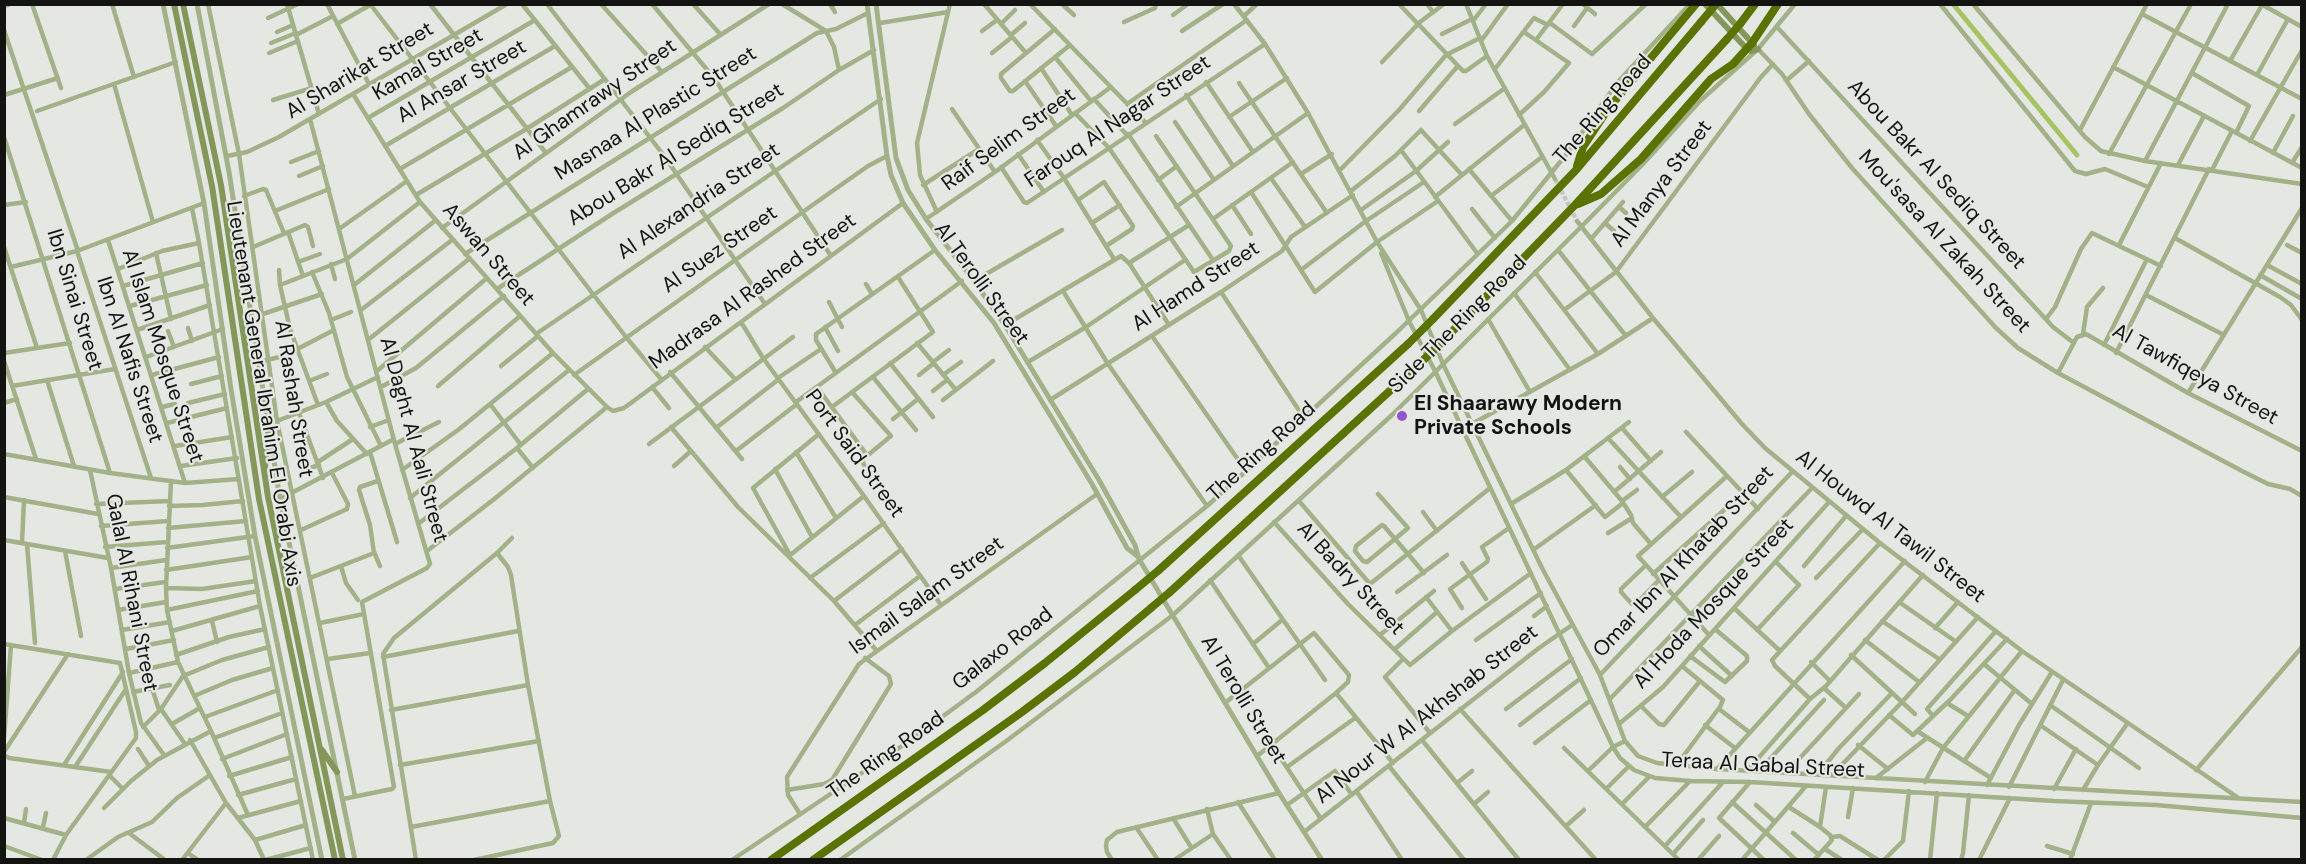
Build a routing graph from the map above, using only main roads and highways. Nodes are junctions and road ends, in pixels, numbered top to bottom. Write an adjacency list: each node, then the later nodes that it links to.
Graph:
1 (174, 4): 16 (main road, Lieutenant General Ibrahim El Orabi Axis)
2 (183, 4): 13 (main road, Lieutenant General Ibrahim El Orabi Axis)
3 (1696, 4): 10 (highway)
4 (1705, 4): 8 (main road)
5 (1717, 4): 8 (main road); 10 (highway, The Ring Road, bridge)
6 (1755, 4): 11 (highway, The Ring Road, bridge)
7 (1778, 4): 8 (highway)
8 (1749, 46): 9 (main road); 11 (highway)
9 (1758, 49)
10 (1576, 170): 18 (highway, The Ring Road, bridge)
11 (1575, 205): 19 (highway, The Ring Road, bridge)
12 (268, 433): 13 (main road)
13 (264, 476): 14 (main road, Lieutenant General Ibrahim El Orabi Axis)
14 (321, 748): 15 (main road); 17 (main road, Lieutenant General Ibrahim El Orabi Axis)
15 (337, 772)
16 (335, 860)
17 (344, 860)
18 (771, 860)
19 (813, 860)

